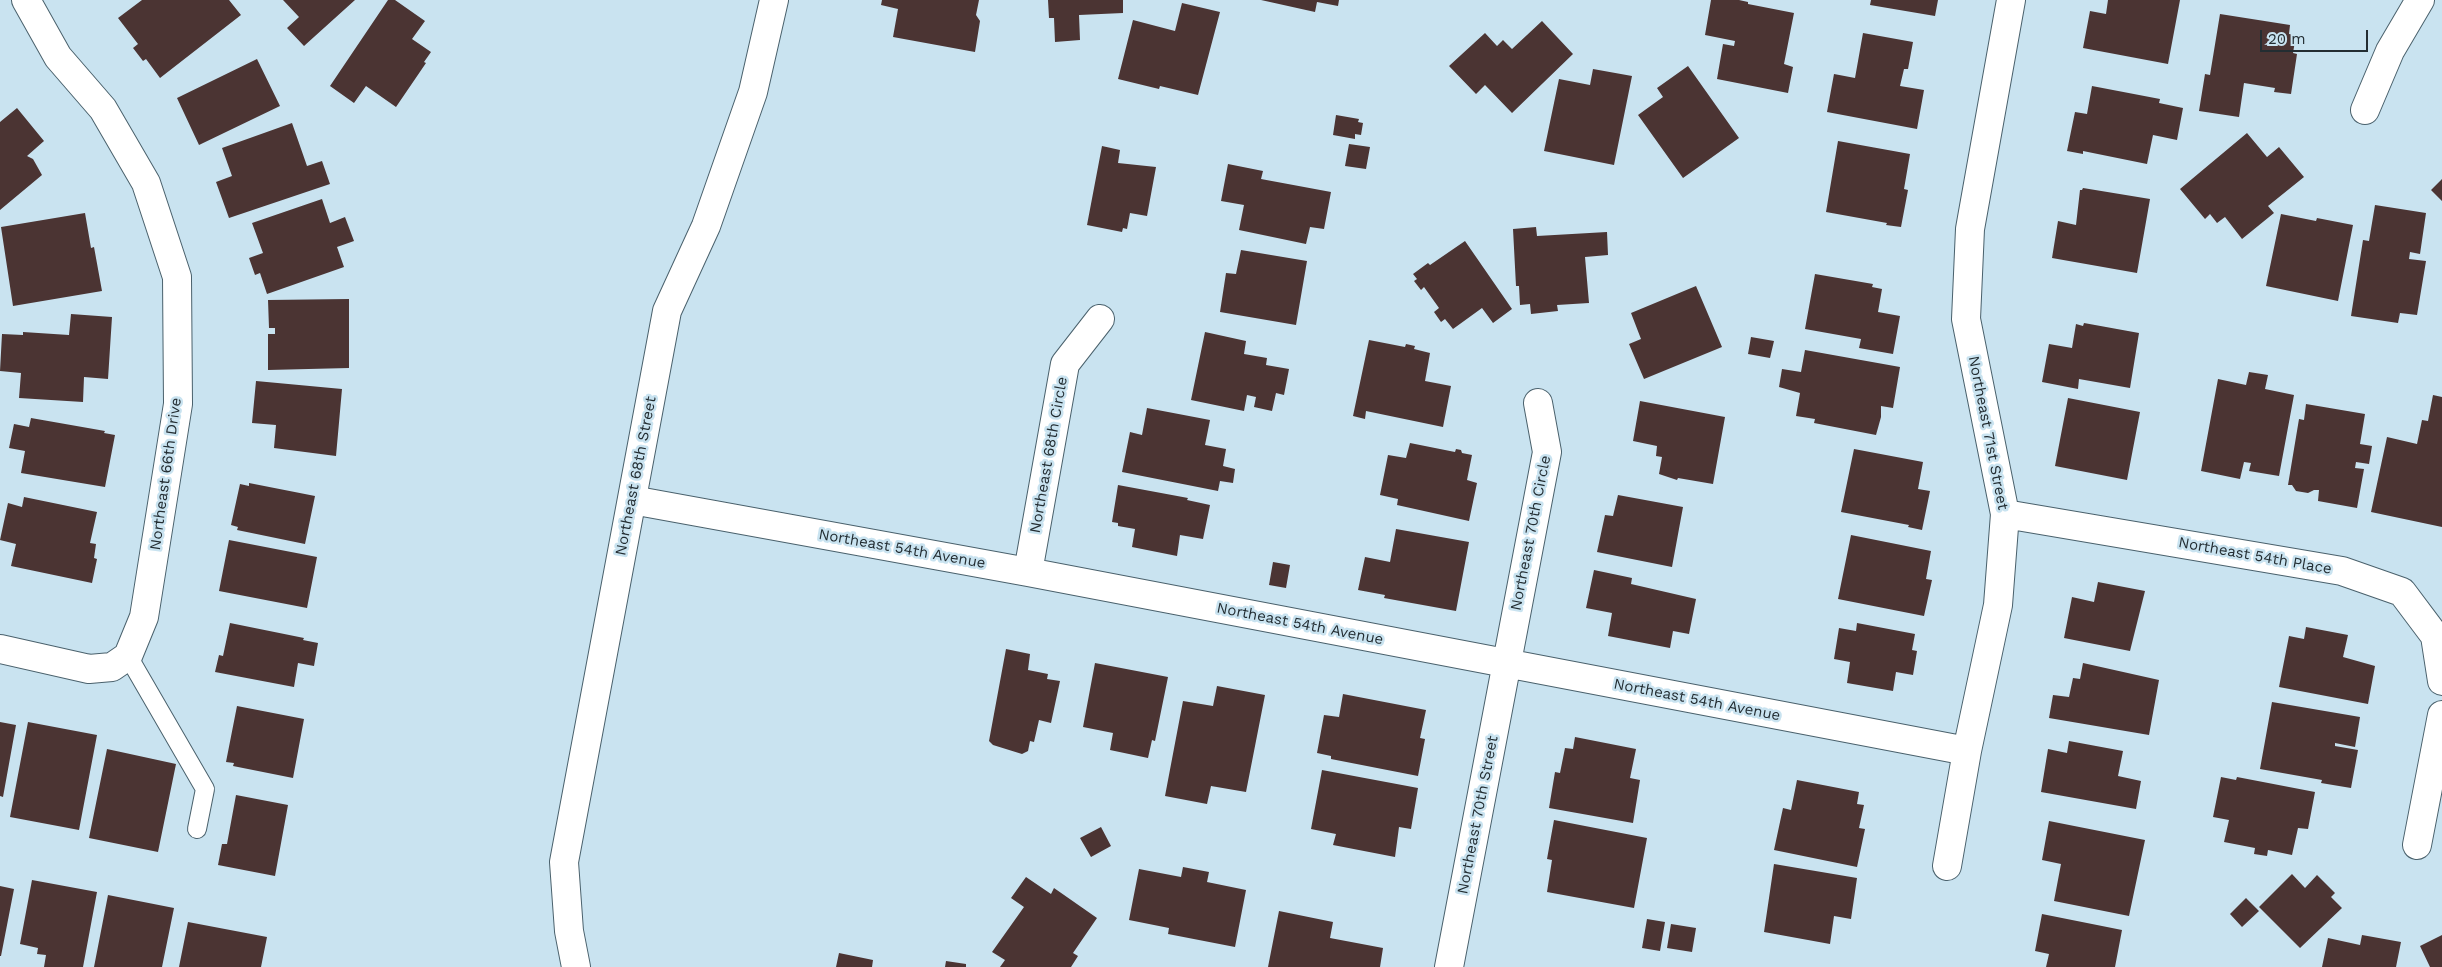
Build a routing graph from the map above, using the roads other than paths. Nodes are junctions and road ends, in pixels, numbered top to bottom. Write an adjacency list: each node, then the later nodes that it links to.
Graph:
1 (26, 0): 14 (street, Northeast 66th Drive)
2 (2011, 0): 11 (street, Northeast 71st Street)
3 (2420, 0): 7 (street)
4 (2437, 0): 6 (street)
5 (769, 1): 10 (street, Northeast 68th Street)
6 (2442, 4)
7 (2365, 110)
8 (1100, 318): 12 (street, Northeast 68th Circle)
9 (1538, 402): 15 (street, Northeast 70th Circle)
10 (632, 500): 12 (street, Northeast 54th Avenue); 22 (street, Northeast 68th Street)
11 (2005, 514): 16 (street, Northeast 54th Place); 18 (street, Northeast 71st Street)
12 (1028, 572): 15 (street, Northeast 54th Avenue)
13 (0, 649): 14 (street)
14 (128, 656): 19 (lane)
15 (1506, 664): 18 (street, Northeast 54th Avenue); 23 (street, Northeast 70th Street)
16 (2442, 681)
17 (2442, 715): 20 (street)
18 (1967, 750): 21 (street, Northeast 71st Street)
19 (198, 829)
20 (2417, 845)
21 (1947, 866)
22 (576, 967)
23 (1450, 967)

